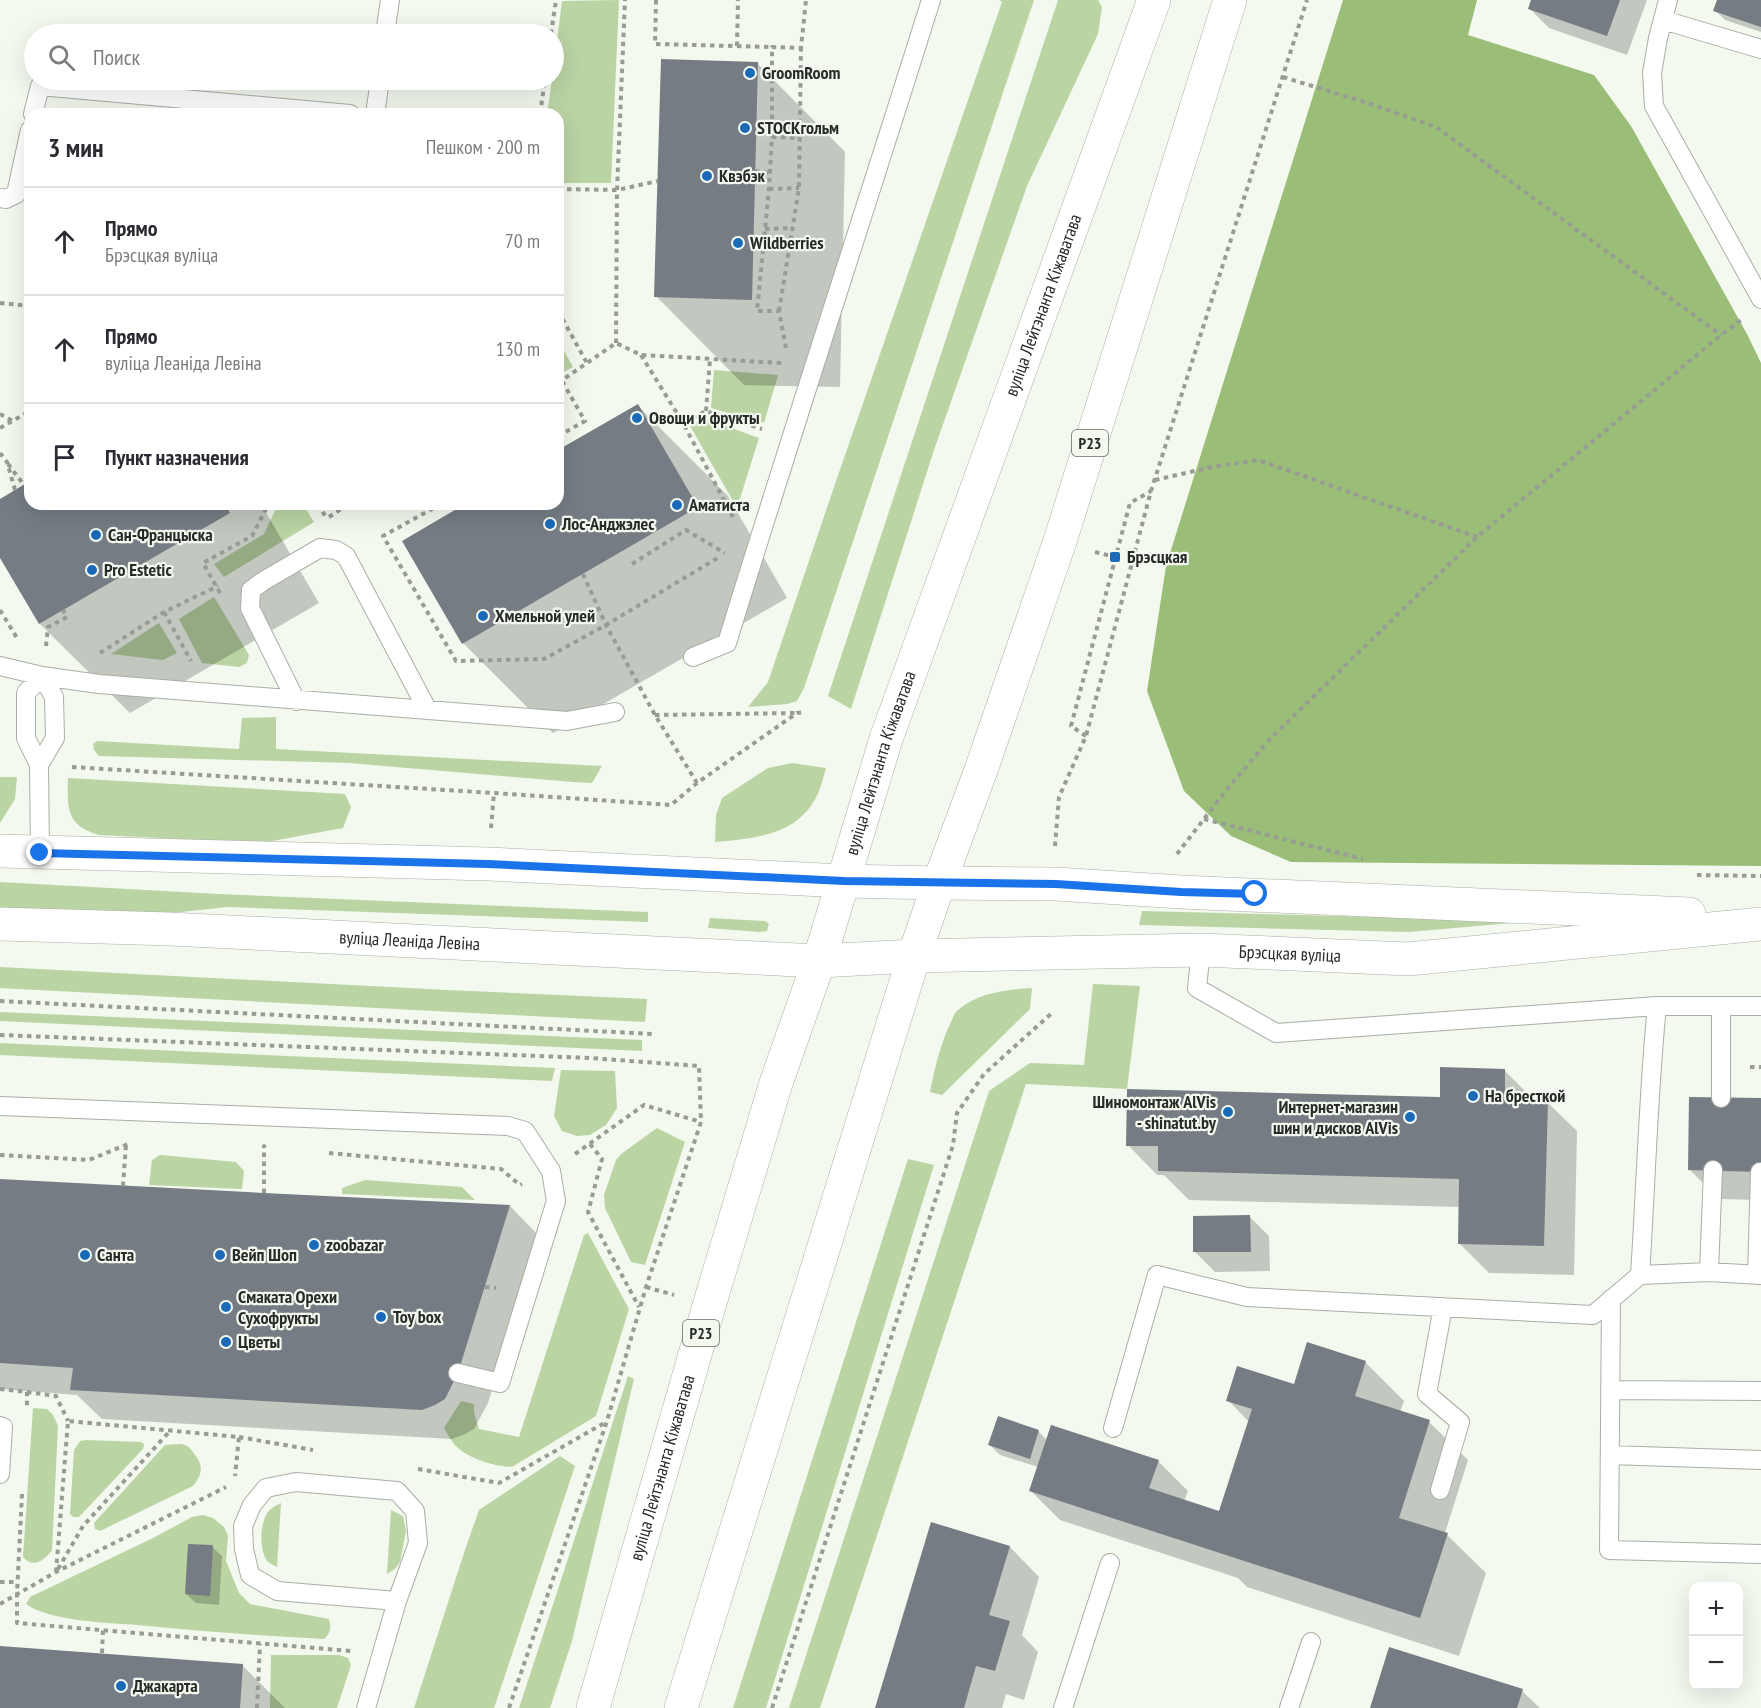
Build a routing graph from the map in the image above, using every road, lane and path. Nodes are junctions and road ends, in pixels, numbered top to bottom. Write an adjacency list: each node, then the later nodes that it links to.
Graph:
1 (390, 0): 13 (lane)
2 (556, 0): 14 (path)
3 (625, 0): 37 (path)
4 (656, 0): 15 (path)
5 (738, 0): 15 (path)
6 (806, 0): 17 (path)
7 (931, 0): 85 (lane)
8 (1154, 0): 104 (main road, вуліца Лейтэнанта Кіжаватава / Р23)
9 (1230, 0): 105 (main road, Р23)
10 (1307, 0): 19 (path)
11 (1668, 0): 12 (lane)
12 (1663, 20): 18 (lane); 41 (lane)
13 (386, 24)
14 (552, 24)
15 (737, 46): 16 (path)
16 (772, 47): 17 (path); 28 (path)
17 (801, 48): 29 (path)
18 (1761, 49)
19 (1283, 77): 47 (path); 66 (path)
20 (39, 90): 24 (lane)
21 (84, 90): 25 (lane)
22 (379, 90): 26 (lane)
23 (544, 90): 27 (path)
24 (34, 108)
25 (284, 108)
26 (376, 108)
27 (541, 108)
28 (772, 137): 29 (path); 32 (path)
29 (798, 138): 34 (path)
30 (24, 157): 38 (lane)
31 (755, 171): 32 (path)
32 (770, 173): 36 (path)
33 (658, 181): 37 (path)
34 (799, 188): 36 (path); 39 (path)
35 (564, 189): 37 (path)
36 (769, 189): 40 (path)
37 (617, 190): 48 (path)
38 (0, 198)
39 (793, 228): 40 (path); 44 (path)
40 (765, 229): 44 (path)
41 (1761, 299)
42 (0, 303): 43 (path)
43 (24, 305)
44 (779, 310): 49 (path)
45 (1745, 318): 47 (path)
46 (564, 322): 52 (path)
47 (1721, 335): 75 (path)
48 (616, 343): 50 (path); 52 (path)
49 (787, 353)
50 (641, 355): 51 (path); 60 (path)
51 (710, 360): 53 (path); 56 (path)
52 (587, 363): 54 (path)
53 (789, 363)
54 (564, 379)
55 (564, 388): 63 (path)
56 (706, 411): 60 (path); 62 (path)
57 (0, 414): 59 (path)
58 (24, 415): 59 (path)
59 (13, 421): 61 (path)
60 (683, 423): 74 (path)
61 (0, 428)
62 (768, 431)
63 (564, 433)
64 (0, 453): 65 (path)
65 (7, 462): 67 (path); 68 (path)
66 (1155, 480): 69 (path); 75 (path)
67 (24, 484)
68 (15, 490)
69 (1151, 491): 95 (path); 95 (path)
70 (265, 510): 79 (path)
71 (321, 510): 72 (path)
72 (339, 510)
73 (429, 510): 82 (path)
74 (736, 523)
75 (1477, 537): 98 (path)
76 (632, 564): 82 (path)
77 (583, 574): 82 (path)
78 (226, 581): 79 (path)
79 (216, 587): 81 (path)
80 (63, 610): 83 (path)
81 (164, 612): 84 (path); 87 (path)
82 (606, 625): 94 (path)
83 (45, 650)
84 (98, 654)
85 (693, 657)
86 (0, 666): 88 (lane)
87 (194, 667)
88 (42, 676): 89 (lane); 96 (lane); 96 (lane)
89 (296, 701): 90 (lane); 90 (lane)
90 (426, 709): 91 (lane)
91 (615, 712)
92 (805, 712): 93 (path)
93 (797, 713): 94 (path); 97 (path)
94 (656, 715): 97 (path)
95 (1086, 736): 99 (path)
96 (39, 765): 97 (path); 101 (lane)
97 (697, 783)
98 (1204, 819): 102 (path); 103 (path)
99 (1055, 847)
100 (0, 851): 101 (main road)
101 (40, 853): 104 (main road)
102 (1172, 861)
103 (1372, 861)
104 (844, 881): 105 (main road); 111 (main road, вуліца Лейтэнанта Кіжаватава / Р23)
105 (939, 883): 106 (main road); 110 (main road, Р23)
106 (1761, 918)
107 (0, 924): 111 (main road, вуліца Леаніда Левіна)
108 (1761, 924): 109 (main road, Брэсцкая вуліца)
109 (1201, 950): 110 (main road, Брэсцкая вуліца); 113 (lane)
110 (914, 956): 111 (main road, Брэсцкая вуліца); 170 (main road, Р23)
111 (819, 961): 169 (main road, вуліца Лейтэнанта Кіжаватава / Р23)
112 (0, 1001): 117 (path)
113 (1657, 1006): 114 (lane); 129 (lane)
114 (1721, 1006): 115 (lane); 119 (lane)
115 (1761, 1006)
116 (1051, 1014): 171 (path)
117 (654, 1034)
118 (0, 1035): 133 (path)
119 (1721, 1098)
120 (0, 1106): 134 (lane)
121 (126, 1144): 122 (path); 124 (path); 127 (path)
122 (138, 1144)
123 (590, 1144): 133 (path)
124 (0, 1155)
125 (1713, 1170): 128 (lane)
126 (1760, 1172): 130 (lane)
127 (123, 1186)
128 (1709, 1272): 129 (lane); 130 (lane)
129 (1640, 1275): 131 (lane)
130 (1759, 1275)
131 (1611, 1299): 132 (lane); 136 (lane)
132 (1443, 1307): 143 (lane); 152 (lane)
133 (640, 1308): 141 (path)
134 (458, 1373)
135 (0, 1389): 137 (path)
136 (1610, 1390): 138 (lane); 147 (lane)
137 (27, 1392): 139 (path); 140 (path)
138 (1761, 1392)
139 (26, 1416)
140 (68, 1421): 144 (path); 155 (path)
141 (607, 1421): 149 (path); 168 (path)
142 (0, 1426): 150 (lane)
143 (1113, 1428)
144 (170, 1431): 145 (path); 155 (path)
145 (239, 1437): 146 (path); 155 (path)
146 (319, 1451)
147 (1610, 1455): 148 (lane); 153 (lane)
148 (1761, 1460)
149 (409, 1467)
150 (0, 1474)
151 (23, 1487): 157 (path)
152 (1440, 1490)
153 (1761, 1554)
154 (1110, 1563): 172 (lane)
155 (56, 1572): 158 (path)
156 (0, 1582): 157 (path)
157 (18, 1582): 158 (path)
158 (17, 1594): 160 (path); 161 (path)
159 (397, 1601): 159 (lane); 167 (lane)
160 (0, 1604)
161 (103, 1630): 163 (path); 165 (path)
162 (1311, 1642): 173 (lane)
163 (260, 1644): 164 (path); 166 (path)
164 (320, 1647)
165 (102, 1653)
166 (257, 1708)
167 (366, 1708)
168 (509, 1708)
169 (593, 1708)
170 (681, 1708)
171 (772, 1708)
172 (1063, 1708)
173 (1289, 1708)

